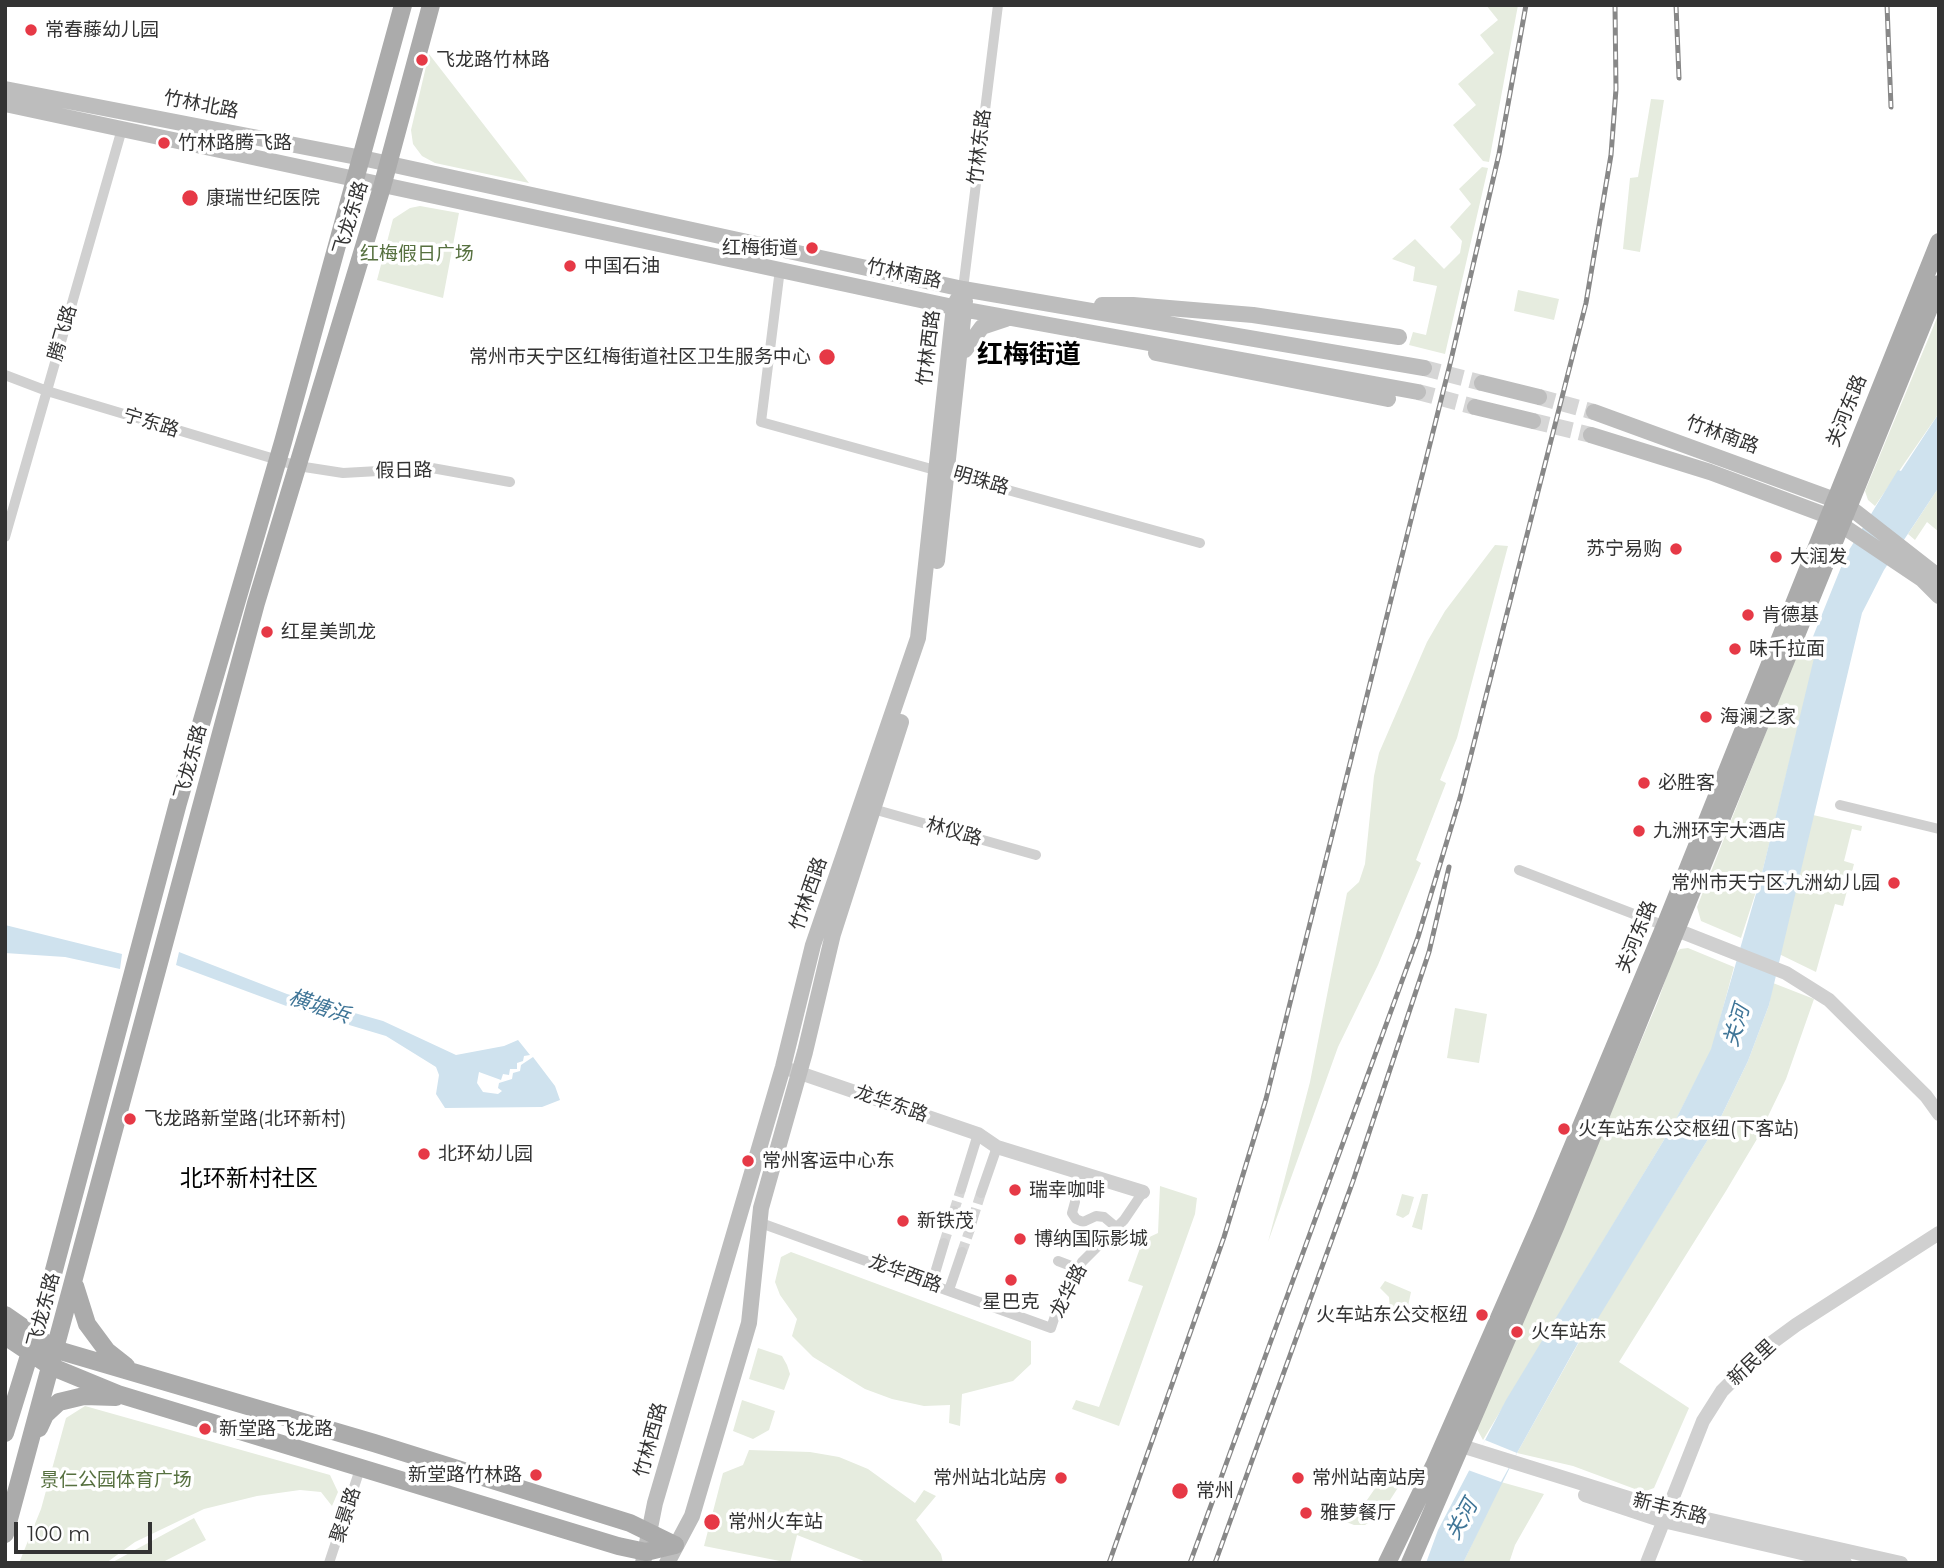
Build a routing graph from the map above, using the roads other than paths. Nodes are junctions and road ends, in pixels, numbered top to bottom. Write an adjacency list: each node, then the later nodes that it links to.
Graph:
1 (403, 5): 7 (main road, 飞龙东路)
2 (431, 5): 8 (main road, 飞龙东路)
3 (998, 5): 14 (street, 竹林东路)
4 (5, 89): 7 (main road, 竹林北路)
5 (5, 104): 6 (main road, 竹林北路)
6 (122, 128): 9 (main road, 竹林北路); 26 (street, 腾飞路)
7 (362, 158): 8 (main road, 竹林北路); 9 (main road, 飞龙东路)
8 (388, 164): 10 (main road, 飞龙东路); 14 (main road, 竹林南路)
9 (356, 180): 10 (main road, 竹林北路); 34 (main road, 飞龙东路)
10 (382, 187): 12 (main road, 竹林南路); 35 (main road, 飞龙东路)
11 (1939, 242): 38 (main road, 关河东路)
12 (780, 269): 15 (main road, 竹林南路); 36 (street, 明珠路)
13 (1939, 284): 38 (main road, 关河东路)
14 (963, 289): 16 (main road, 竹林南路); 17 (main road, 竹林西路)
15 (914, 297): 17 (main road, 竹林南路); 21 (main road)
16 (1067, 306): 20 (main road); 23 (main road, 竹林南路)
17 (960, 308): 18 (main road, 竹林南路); 21 (main road, 竹林西路); 22 (main road, 竹林西路)
18 (1014, 317): 19 (main road, 竹林南路); 22 (main road)
19 (1074, 327): 27 (main road, 竹林南路); 29 (main road)
20 (1399, 337)
21 (951, 338): 36 (main road, 竹林西路)
22 (961, 358): 36 (main road, 竹林西路)
23 (1423, 368)
24 (5, 375): 26 (street, 宁东路)
25 (1482, 383): 28 (main road)
26 (47, 391): 34 (street, 宁东路); 39 (street, 腾飞路)
27 (1418, 392)
28 (1539, 397)
29 (1388, 399)
30 (1475, 407): 32 (main road)
31 (1594, 412): 38 (main road, 竹林南路)
32 (1533, 421)
33 (1591, 435): 38 (main road, 竹林南路)
34 (278, 461): 35 (street, 宁东路); 75 (main road, 飞龙东路)
35 (298, 466): 37 (street, 假日路); 70 (main road, 飞龙东路)
36 (942, 470): 40 (street, 明珠路); 45 (main road, 竹林西路); 51 (main road, 竹林西路)
37 (510, 482)
38 (1845, 515): 41 (main road); 49 (main road, 关河东路)
39 (5, 537)
40 (1200, 543)
41 (1904, 558): 42 (main road); 43 (main road)
42 (1939, 577)
43 (1939, 596)
44 (1840, 805): 46 (street)
45 (873, 809): 47 (street, 林仪路); 52 (main road, 竹林西路)
46 (1939, 829)
47 (1035, 855)
48 (1520, 867): 49 (street)
49 (1672, 924): 50 (street); 83 (main road, 关河东路)
50 (1787, 970): 53 (street); 54 (street)
51 (782, 1070): 52 (street, 龙华东路); 86 (main road, 竹林西路)
52 (798, 1076): 55 (street, 龙华东路); 62 (main road, 竹林西路)
53 (1939, 1099)
54 (1939, 1114)
55 (976, 1138): 56 (street, 龙华东路); 57 (street)
56 (997, 1147): 58 (street, 龙华东路); 59 (street)
57 (961, 1189)
58 (1143, 1192): 64 (street, 龙华路)
59 (981, 1193)
60 (1075, 1202): 64 (street)
61 (954, 1211): 63 (street)
62 (758, 1222): 71 (street, 龙华西路); 88 (main road, 竹林西路)
63 (950, 1224)
64 (1116, 1227): 69 (street, 龙华路)
65 (1939, 1233): 85 (street, 新民里)
66 (944, 1242): 71 (street)
67 (962, 1252): 72 (street)
68 (1058, 1261): 69 (street)
69 (1079, 1269): 74 (street, 龙华路)
70 (75, 1279): 78 (main road, 飞龙东路); 79 (main road)
71 (932, 1283): 72 (street, 龙华西路)
72 (949, 1290): 74 (street, 龙华西路)
73 (5, 1315): 75 (main road)
74 (1051, 1328)
75 (34, 1334): 77 (main road, 飞龙东路); 78 (main road)
76 (5, 1336): 77 (main road)
77 (28, 1352): 78 (main road); 81 (main road, 飞龙东路)
78 (52, 1357): 79 (main road); 80 (main road); 82 (main road, 飞龙东路)
79 (136, 1373): 86 (main road)
80 (130, 1397): 82 (main road); 84 (main road)
81 (5, 1433)
82 (28, 1449): 87 (main road, 飞龙东路)
83 (1461, 1449): 85 (street, 新丰东路); 92 (main road, 关河东路); 93 (main road, 关河东路)
84 (361, 1466): 89 (main road); 90 (street, 聚景路)
85 (1665, 1515): 94 (street, 新民里); 95 (street, 新丰东路); 96 (street, 新丰东路)
86 (653, 1533): 88 (main road); 89 (main road, 竹林西路)
87 (5, 1534)
88 (675, 1545): 89 (main road); 91 (main road, 竹林西路)
89 (644, 1557)
90 (329, 1563)
91 (667, 1563)
92 (1387, 1563)
93 (1410, 1563)
94 (1647, 1563)
95 (1844, 1563)
96 (1901, 1563)

